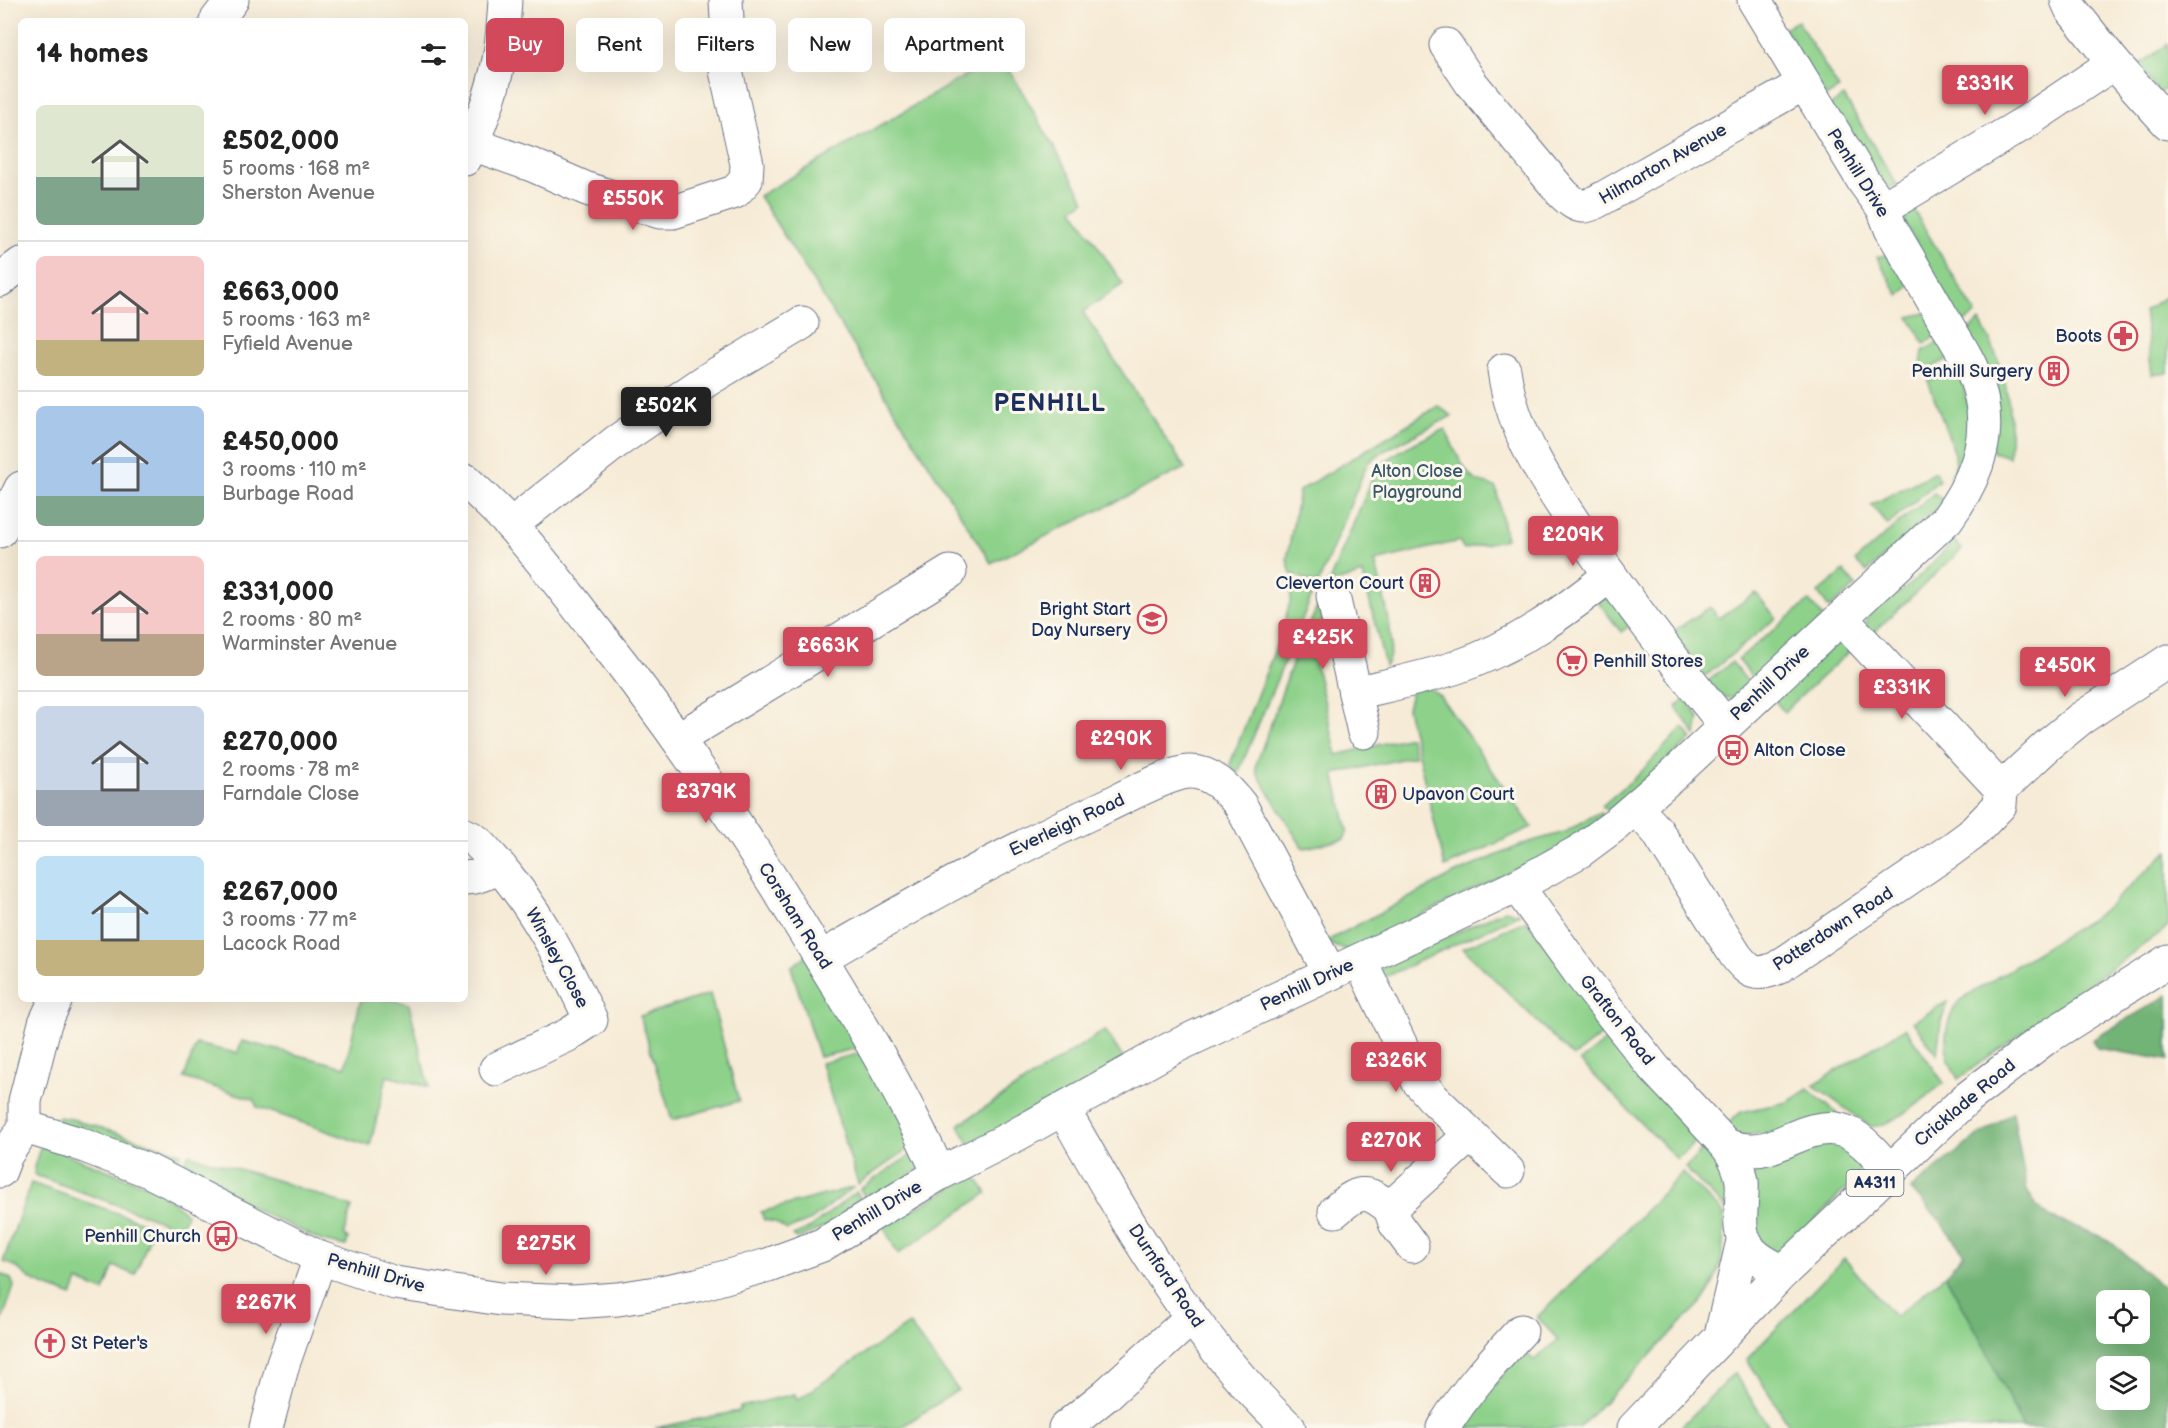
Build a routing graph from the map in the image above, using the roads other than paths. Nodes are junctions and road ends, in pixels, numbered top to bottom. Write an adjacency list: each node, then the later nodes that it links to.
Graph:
1 (232, 0): 6 (street)
2 (505, 0): 11 (street)
3 (726, 0): 11 (street)
4 (1754, 0): 9 (street, Penhill Drive)
5 (2067, 0): 8 (street)
6 (218, 18)
7 (1446, 45): 9 (street, Hilmarton Avenue)
8 (2114, 63): 10 (street); 12 (street)
9 (1803, 84): 12 (street, Penhill Drive)
10 (2168, 123)
11 (468, 152)
12 (1883, 208): 24 (street, Penhill Drive)
13 (18, 266): 14 (street)
14 (0, 280)
15 (802, 324): 19 (street)
16 (1504, 369): 22 (street)
17 (468, 483): 19 (street, Corsham Road)
18 (18, 494): 20 (street)
19 (511, 525): 29 (street, Corsham Road)
20 (0, 531)
21 (950, 572): 29 (street)
22 (1610, 575): 26 (street); 27 (street)
23 (1333, 596): 26 (street)
24 (1842, 619): 27 (street, Penhill Drive); 30 (street)
25 (2168, 663): 30 (street)
26 (1355, 693): 28 (street)
27 (1725, 725): 31 (street, Penhill Drive)
28 (1364, 732)
29 (678, 739): 36 (street, Corsham Road)
30 (2001, 789): 31 (street, Potterdown Road)
31 (1636, 808): 35 (street, Penhill Drive)
32 (468, 836): 33 (street, Winsley Close)
33 (501, 868): 34 (street); 41 (street, Winsley Close)
34 (468, 878)
35 (1517, 886): 37 (street, Penhill Drive); 45 (street, Grafton Road)
36 (821, 958): 39 (street, Everleigh Road); 49 (street, Corsham Road)
37 (1360, 960): 39 (street, Penhill Drive); 44 (street)
38 (2168, 961): 46 (street, Cricklade Road / A4311)
39 (1330, 973): 42 (street, Penhill Drive)
40 (55, 1002): 43 (street)
41 (496, 1069)
42 (1063, 1109): 49 (street, Penhill Drive); 56 (street, Durnford Road)
43 (24, 1127): 47 (street); 54 (street, Penhill Drive)
44 (1470, 1135): 48 (street); 50 (street)
45 (1727, 1146): 46 (street); 52 (street, Grafton Road)
46 (1889, 1170): 55 (street, Cricklade Road / A4311)
47 (0, 1171)
48 (1508, 1171)
49 (939, 1174): 54 (street, Penhill Drive)
50 (1390, 1208): 51 (street); 53 (street)
51 (1335, 1211)
52 (1743, 1241): 55 (street); 58 (street, Grafton Road)
53 (1412, 1246)
54 (320, 1258): 59 (street)
55 (1783, 1272): 58 (street, Cricklade Road / A4311)
56 (1191, 1318): 60 (street); 61 (street, Durnford Road)
57 (1521, 1331): 62 (street)
58 (1721, 1335): 63 (street, Cricklade Road / A4311)
59 (266, 1428)
60 (1065, 1428)
61 (1289, 1428)
62 (1443, 1428)
63 (1634, 1428)

